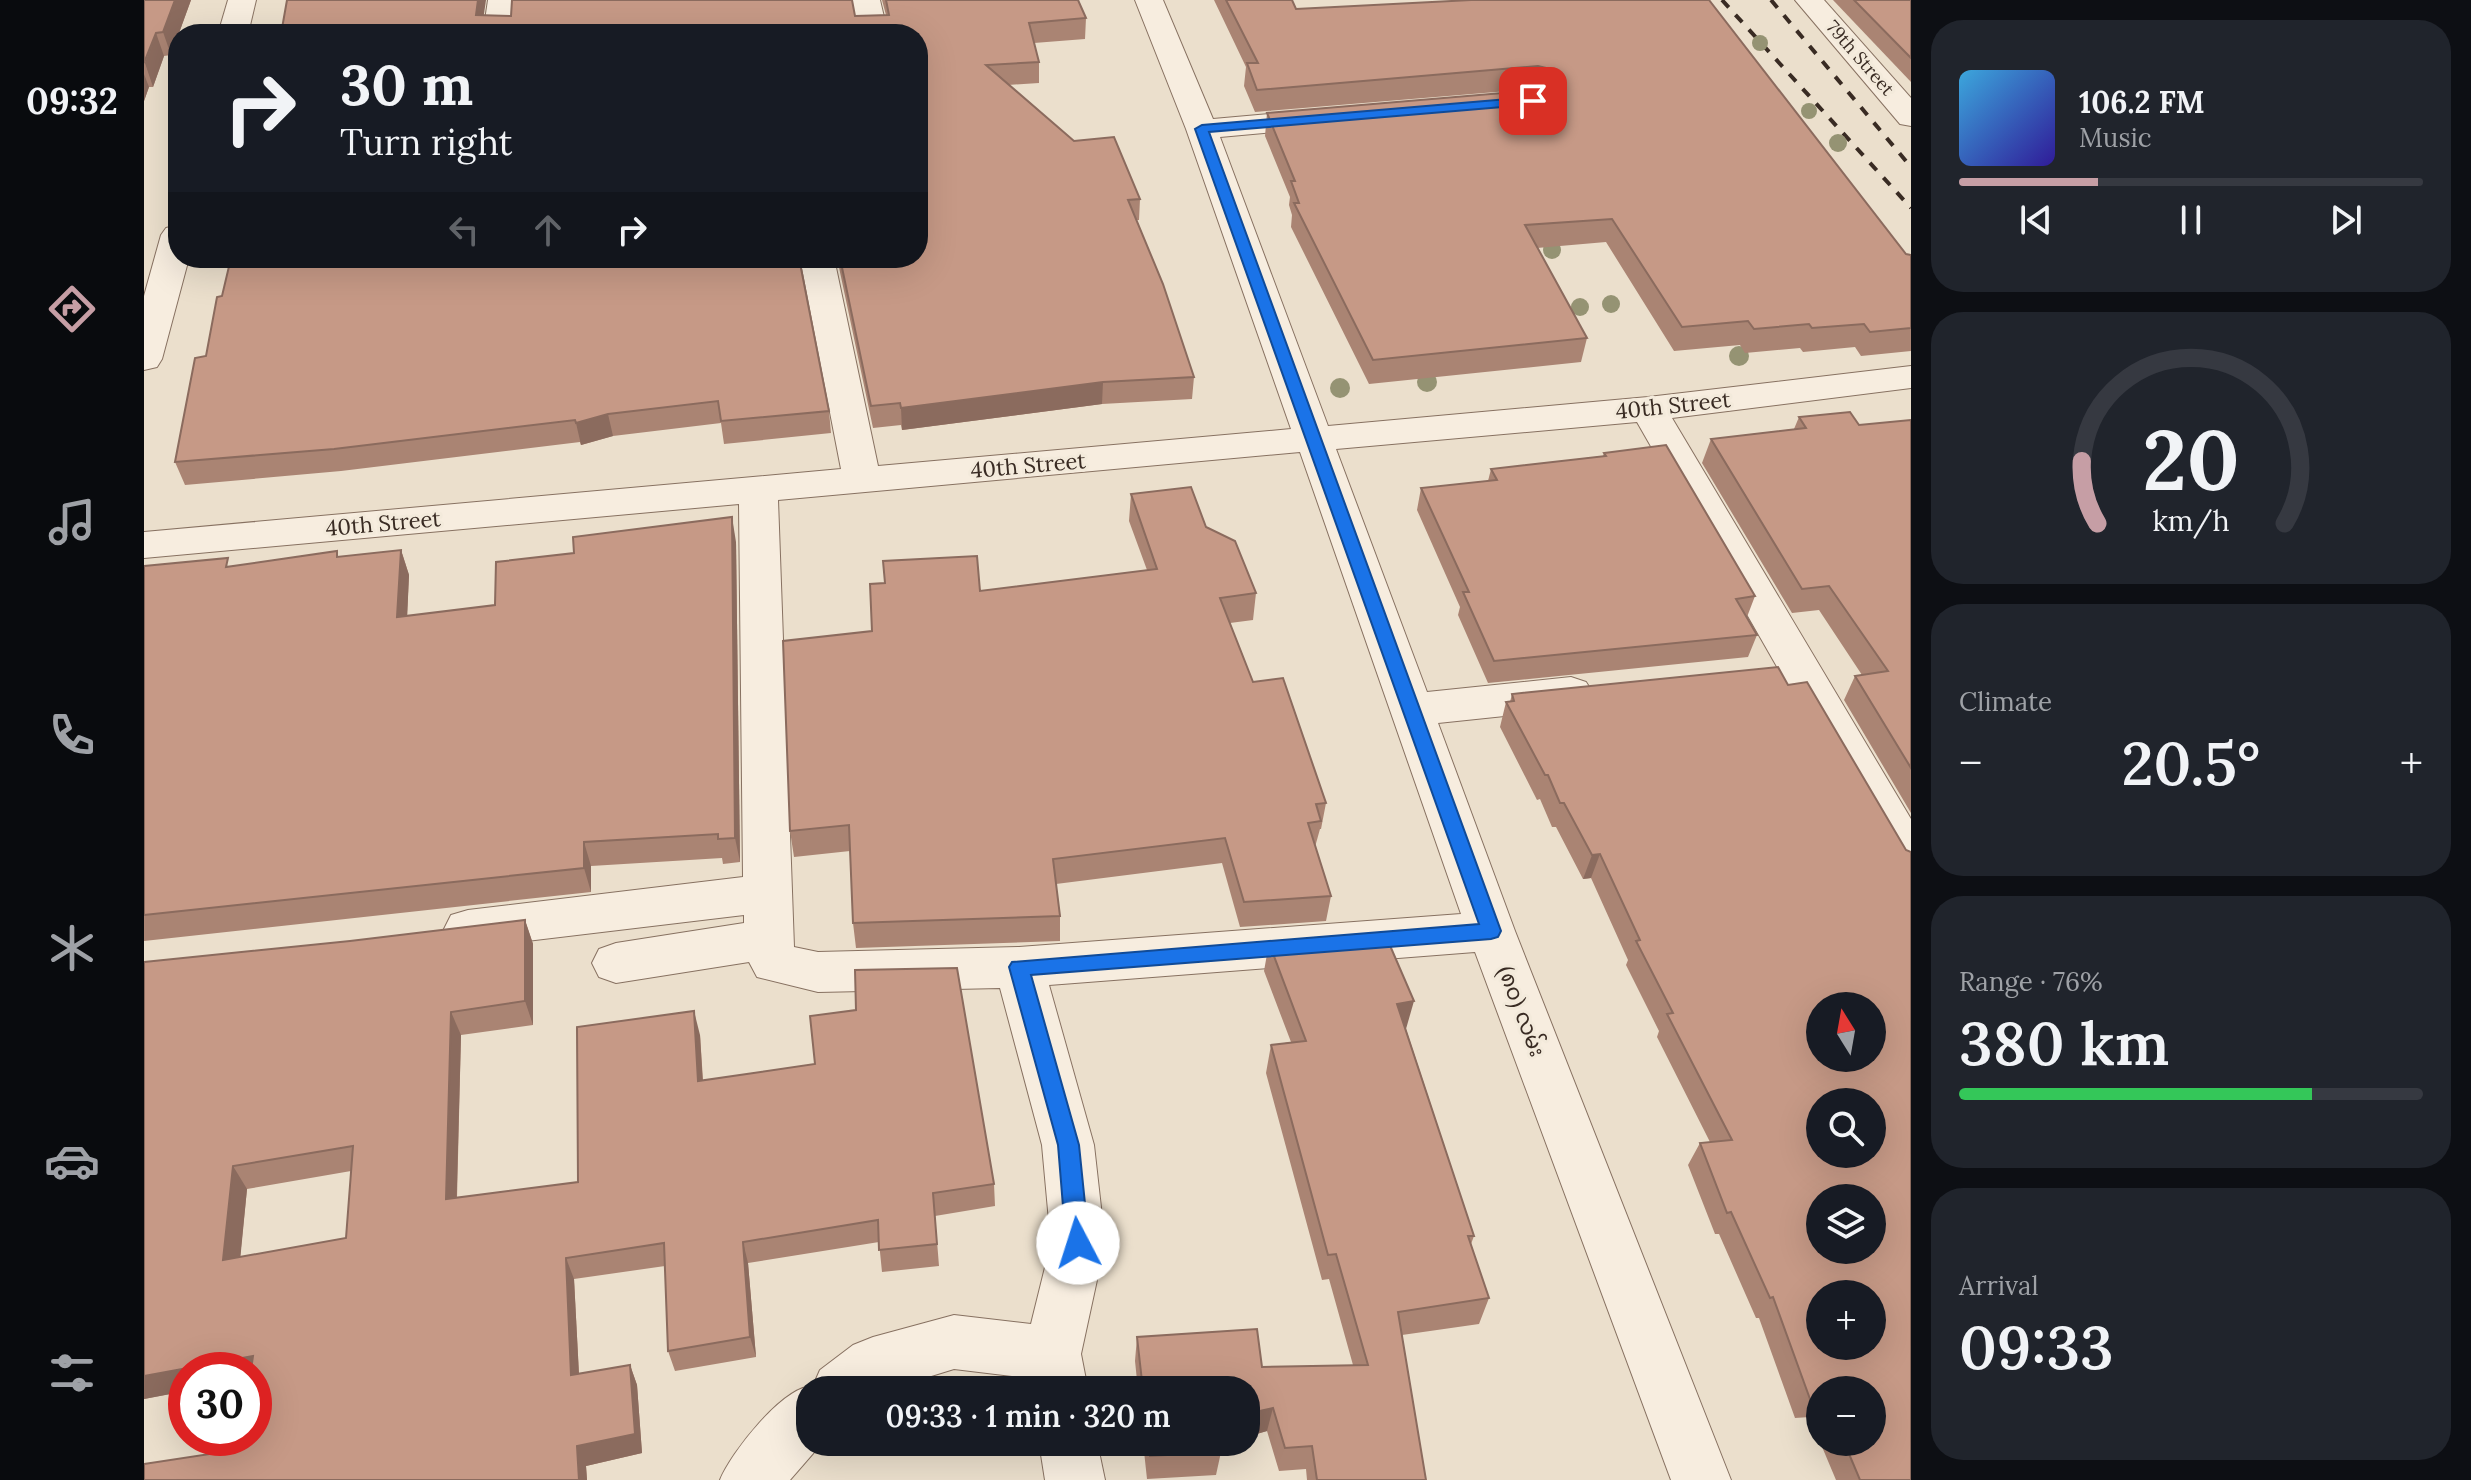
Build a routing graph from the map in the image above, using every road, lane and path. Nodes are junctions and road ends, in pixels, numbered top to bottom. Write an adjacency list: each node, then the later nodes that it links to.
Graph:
1 (242, 0): 6 (street)
2 (502, 0): 7 (street)
3 (866, 0): 8 (street)
4 (1149, 0): 11 (street, (၈၀) လမ်း)
5 (1809, 0): 10 (street, 79th Street)
6 (236, 24)
7 (499, 24)
8 (871, 24)
9 (1360, 116): 11 (street)
10 (1911, 117)
11 (1202, 129): 17 (street, (၈၀) လမ်း)
12 (169, 268): 14 (street)
13 (819, 268): 18 (street)
14 (144, 359)
15 (1911, 377): 16 (street, 40th Street)
16 (1648, 409): 17 (street, 40th Street); 21 (street)
17 (1312, 438): 18 (street, 40th Street); 24 (street, (၈၀) လမ်း)
18 (862, 481): 19 (street, 40th Street)
19 (758, 489): 20 (street, 40th Street); 26 (street)
20 (144, 545)
21 (1800, 670): 22 (street); 25 (street)
22 (1754, 675)
23 (1613, 689): 24 (street)
24 (1410, 710): 27 (street, (၈၀) လမ်း)
25 (1911, 860)
26 (768, 916): 28 (street); 29 (street); 30 (street)
27 (1491, 931): 30 (street); 37 (street, (၈၀) လမ်း)
28 (424, 934)
29 (616, 963)
30 (1019, 967): 31 (street)
31 (1055, 1372): 32 (street)
32 (858, 1376)
33 (796, 1429): 35 (street)
34 (1071, 1456): 36 (street)
35 (750, 1480)
36 (1075, 1480)
37 (1701, 1480)

